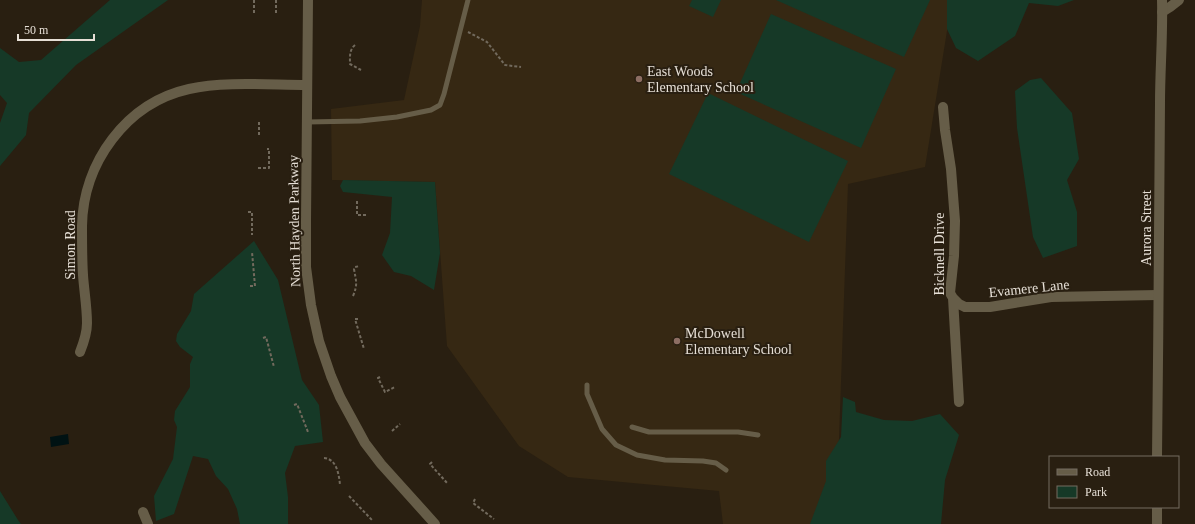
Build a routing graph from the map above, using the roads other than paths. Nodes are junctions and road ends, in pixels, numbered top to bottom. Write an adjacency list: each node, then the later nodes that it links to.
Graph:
1 (308, 0): 6 (street, North Hayden Parkway)
2 (468, 0): 8 (lane)
3 (1162, 0): 5 (street, Aurora Street)
4 (1179, 0): 5 (street)
5 (1162, 12): 9 (street, Aurora Street)
6 (307, 85): 8 (street, North Hayden Parkway); 11 (street, Simon Road)
7 (943, 107): 10 (street, Bicknell Drive)
8 (307, 122): 21 (street, North Hayden Parkway)
9 (1158, 295): 10 (street, Evamere Lane); 16 (street, Aurora Street)
10 (953, 298): 13 (street, Bicknell Drive)
11 (80, 352)
12 (586, 385): 17 (lane)
13 (959, 402)
14 (632, 427): 15 (lane)
15 (758, 435)
16 (1158, 456)
17 (726, 470)
18 (1157, 508): 22 (street)
19 (143, 512): 20 (street)
20 (148, 524)
21 (435, 524)
22 (1157, 524)

